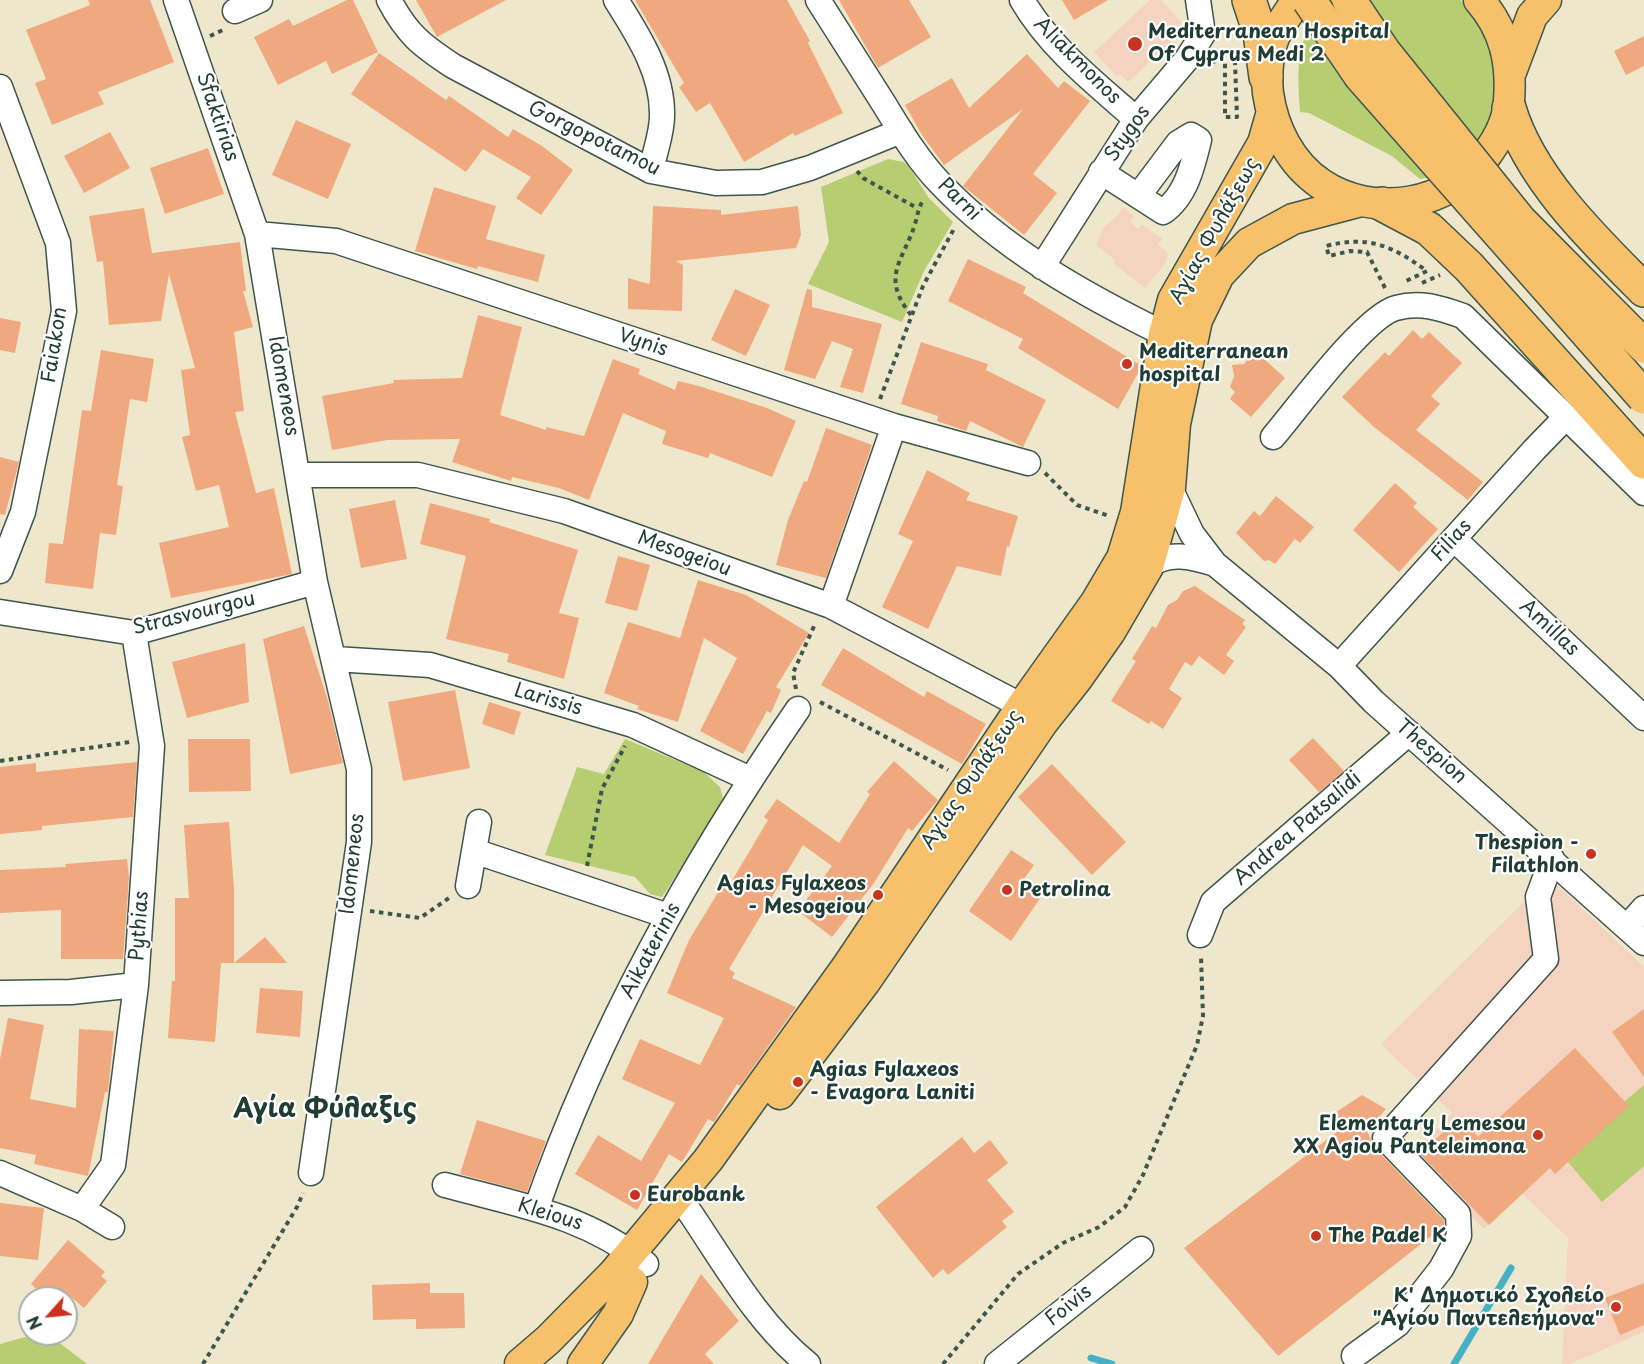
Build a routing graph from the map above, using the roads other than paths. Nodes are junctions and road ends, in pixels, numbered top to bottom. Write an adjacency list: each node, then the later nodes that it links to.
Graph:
1 (176, 0): 26 (street, Sfaktirias)
2 (260, 0): 14 (street)
3 (389, 0): 22 (street, Gorgopotamou)
4 (616, 0): 22 (street)
5 (818, 0): 21 (street, Parni)
6 (1022, 0): 20 (street, Aliakmonos)
7 (1198, 0): 20 (street, Stygos)
8 (1249, 0): 16 (highway)
9 (1297, 0): 16 (main road)
10 (1309, 0): 31 (highway, bridge)
11 (1348, 0): 30 (highway, bridge)
12 (1479, 0): 15 (main road)
13 (1546, 0): 15 (main road)
14 (233, 19)
15 (1511, 72): 18 (main road, Αγίας Φυλάξεως)
16 (1266, 77): 19 (main road)
17 (0, 87): 43 (street, Faiakon)
18 (1509, 108): 25 (main road, Αγίας Φυλάξεως); 28 (highway)
19 (1271, 116): 25 (main road); 29 (main road, Αγίας Φυλάξεως)
20 (1136, 119): 23 (street, Stygos)
21 (901, 131): 22 (street, Gorgopotamou); 27 (street, Parni)
22 (651, 171)
23 (1101, 172): 24 (street); 27 (street, Stygos)
24 (1139, 195)
25 (1371, 203): 35 (highway); 38 (main road, Αγίας Φυλάξεως)
26 (257, 234): 33 (street, Vynis); 37 (street, Idomeneos)
27 (1042, 267): 29 (street, Parni)
28 (1644, 290)
29 (1164, 334): 51 (main road, Αγίας Φυλάξεως)
30 (1644, 346)
31 (1644, 397)
32 (1566, 417): 34 (street); 39 (street); 40 (street, Filias)
33 (883, 422): 36 (street, Vynis); 45 (street)
34 (1273, 437)
35 (1644, 462)
36 (1028, 463)
37 (298, 475): 44 (street, Idomeneos); 45 (street, Mesogeiou)
38 (1170, 488): 41 (street, Thespion); 42 (main road, Αγίας Φυλάξεως)
39 (1644, 493)
40 (1454, 539): 49 (street, Filias); 52 (street, Amillas)
41 (1215, 564): 42 (street, Thespion); 49 (street, Thespion)
42 (1148, 567): 51 (main road, Αγίας Φυλάξεως)
43 (0, 571)
44 (315, 582): 47 (street, Strasvourgou); 48 (street, Idomeneos)
45 (828, 605): 51 (street, Mesogeiou)
46 (0, 612): 47 (street, Strasvourgou)
47 (134, 633): 63 (street, Pythias)
48 (336, 659): 54 (street, Larissis); 66 (street, Idomeneos)
49 (1339, 666): 53 (street, Thespion)
50 (804, 699): 54 (street, Aikaterinis)
51 (1032, 714): 70 (main road, Αγίας Φυλάξεως); 73 (main road, Αγίας Φυλάξεως)
52 (1644, 718)
53 (1409, 733): 57 (street, Thespion); 62 (street, Andrea Patsalidi)
54 (750, 779): 60 (street, Aikaterinis)
55 (479, 822): 56 (street)
56 (474, 851): 58 (street); 60 (street)
57 (1552, 859): 61 (street, Thespion); 74 (street)
58 (468, 886)
59 (1644, 908): 61 (street)
60 (668, 915): 69 (street, Aikaterinis)
61 (1636, 934)
62 (1200, 935)
63 (136, 986): 64 (street); 68 (street, Pythias)
64 (0, 993)
65 (0, 1173): 68 (street)
66 (311, 1173)
67 (445, 1185): 69 (street, Kleious)
68 (82, 1209): 71 (street)
69 (536, 1209): 73 (street, Kleious)
70 (689, 1211): 73 (main road, Αγίας Φυλάξεως); 78 (street)
71 (111, 1227)
72 (1141, 1249): 79 (street, Foivis)
73 (636, 1267): 75 (main road, Αγίας Φυλάξεως); 76 (main road, Αγίας Φυλάξεως); 77 (main road)
74 (1354, 1356)
75 (520, 1364)
76 (552, 1364)
77 (583, 1364)
78 (808, 1364)
79 (997, 1364)

